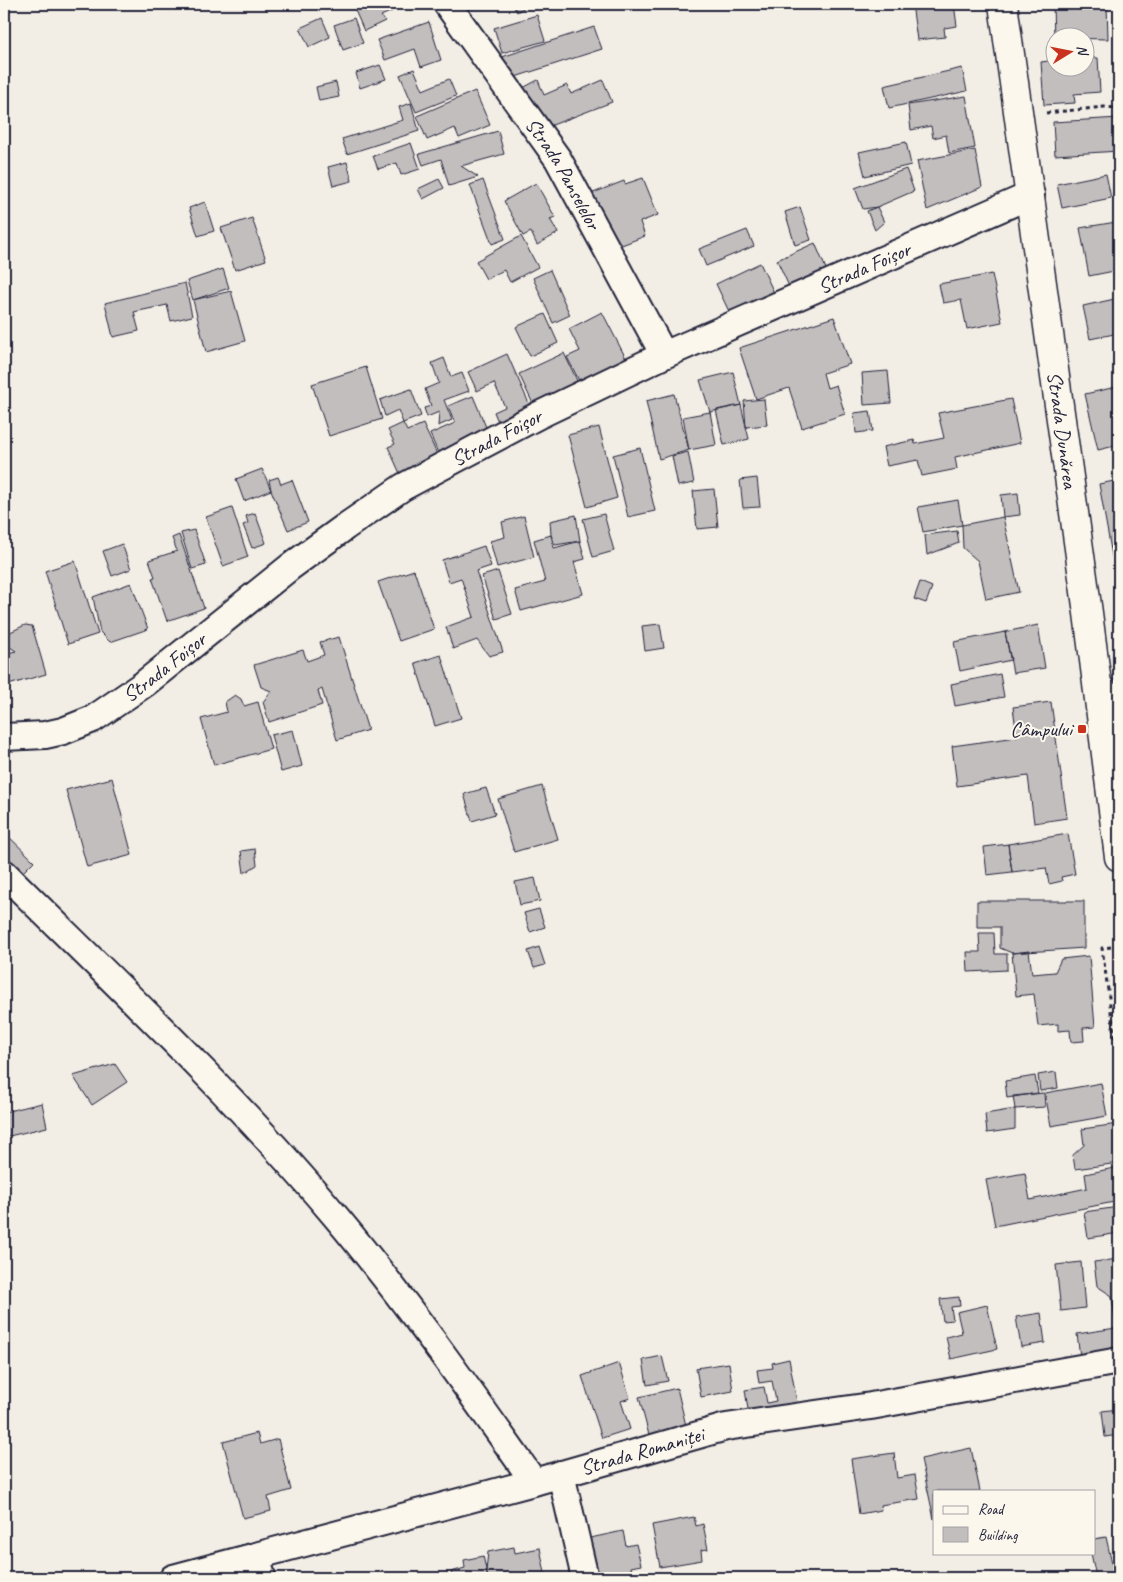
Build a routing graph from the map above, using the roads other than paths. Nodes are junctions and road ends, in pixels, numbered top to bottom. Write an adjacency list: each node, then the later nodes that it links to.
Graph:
1 (447, 4): 4 (street, Strada Panselelor)
2 (1003, 4): 3 (street, Strada Dunărea)
3 (1030, 196): 4 (street, Strada Foișor); 5 (street, Strada Dunărea)
4 (664, 355): 7 (street, Strada Foișor)
5 (1098, 685): 6 (street); 8 (street, Strada Dunărea)
6 (1119, 706)
7 (4, 738)
8 (1119, 857)
9 (4, 873): 12 (street)
10 (1119, 1361): 11 (street, Strada Romaniței)
11 (561, 1474): 12 (street, Strada Romaniței); 15 (street)
12 (534, 1482): 13 (street, Strada Romaniței)
13 (259, 1567): 14 (street, Strada Romaniței)
14 (172, 1578)
15 (585, 1578)

